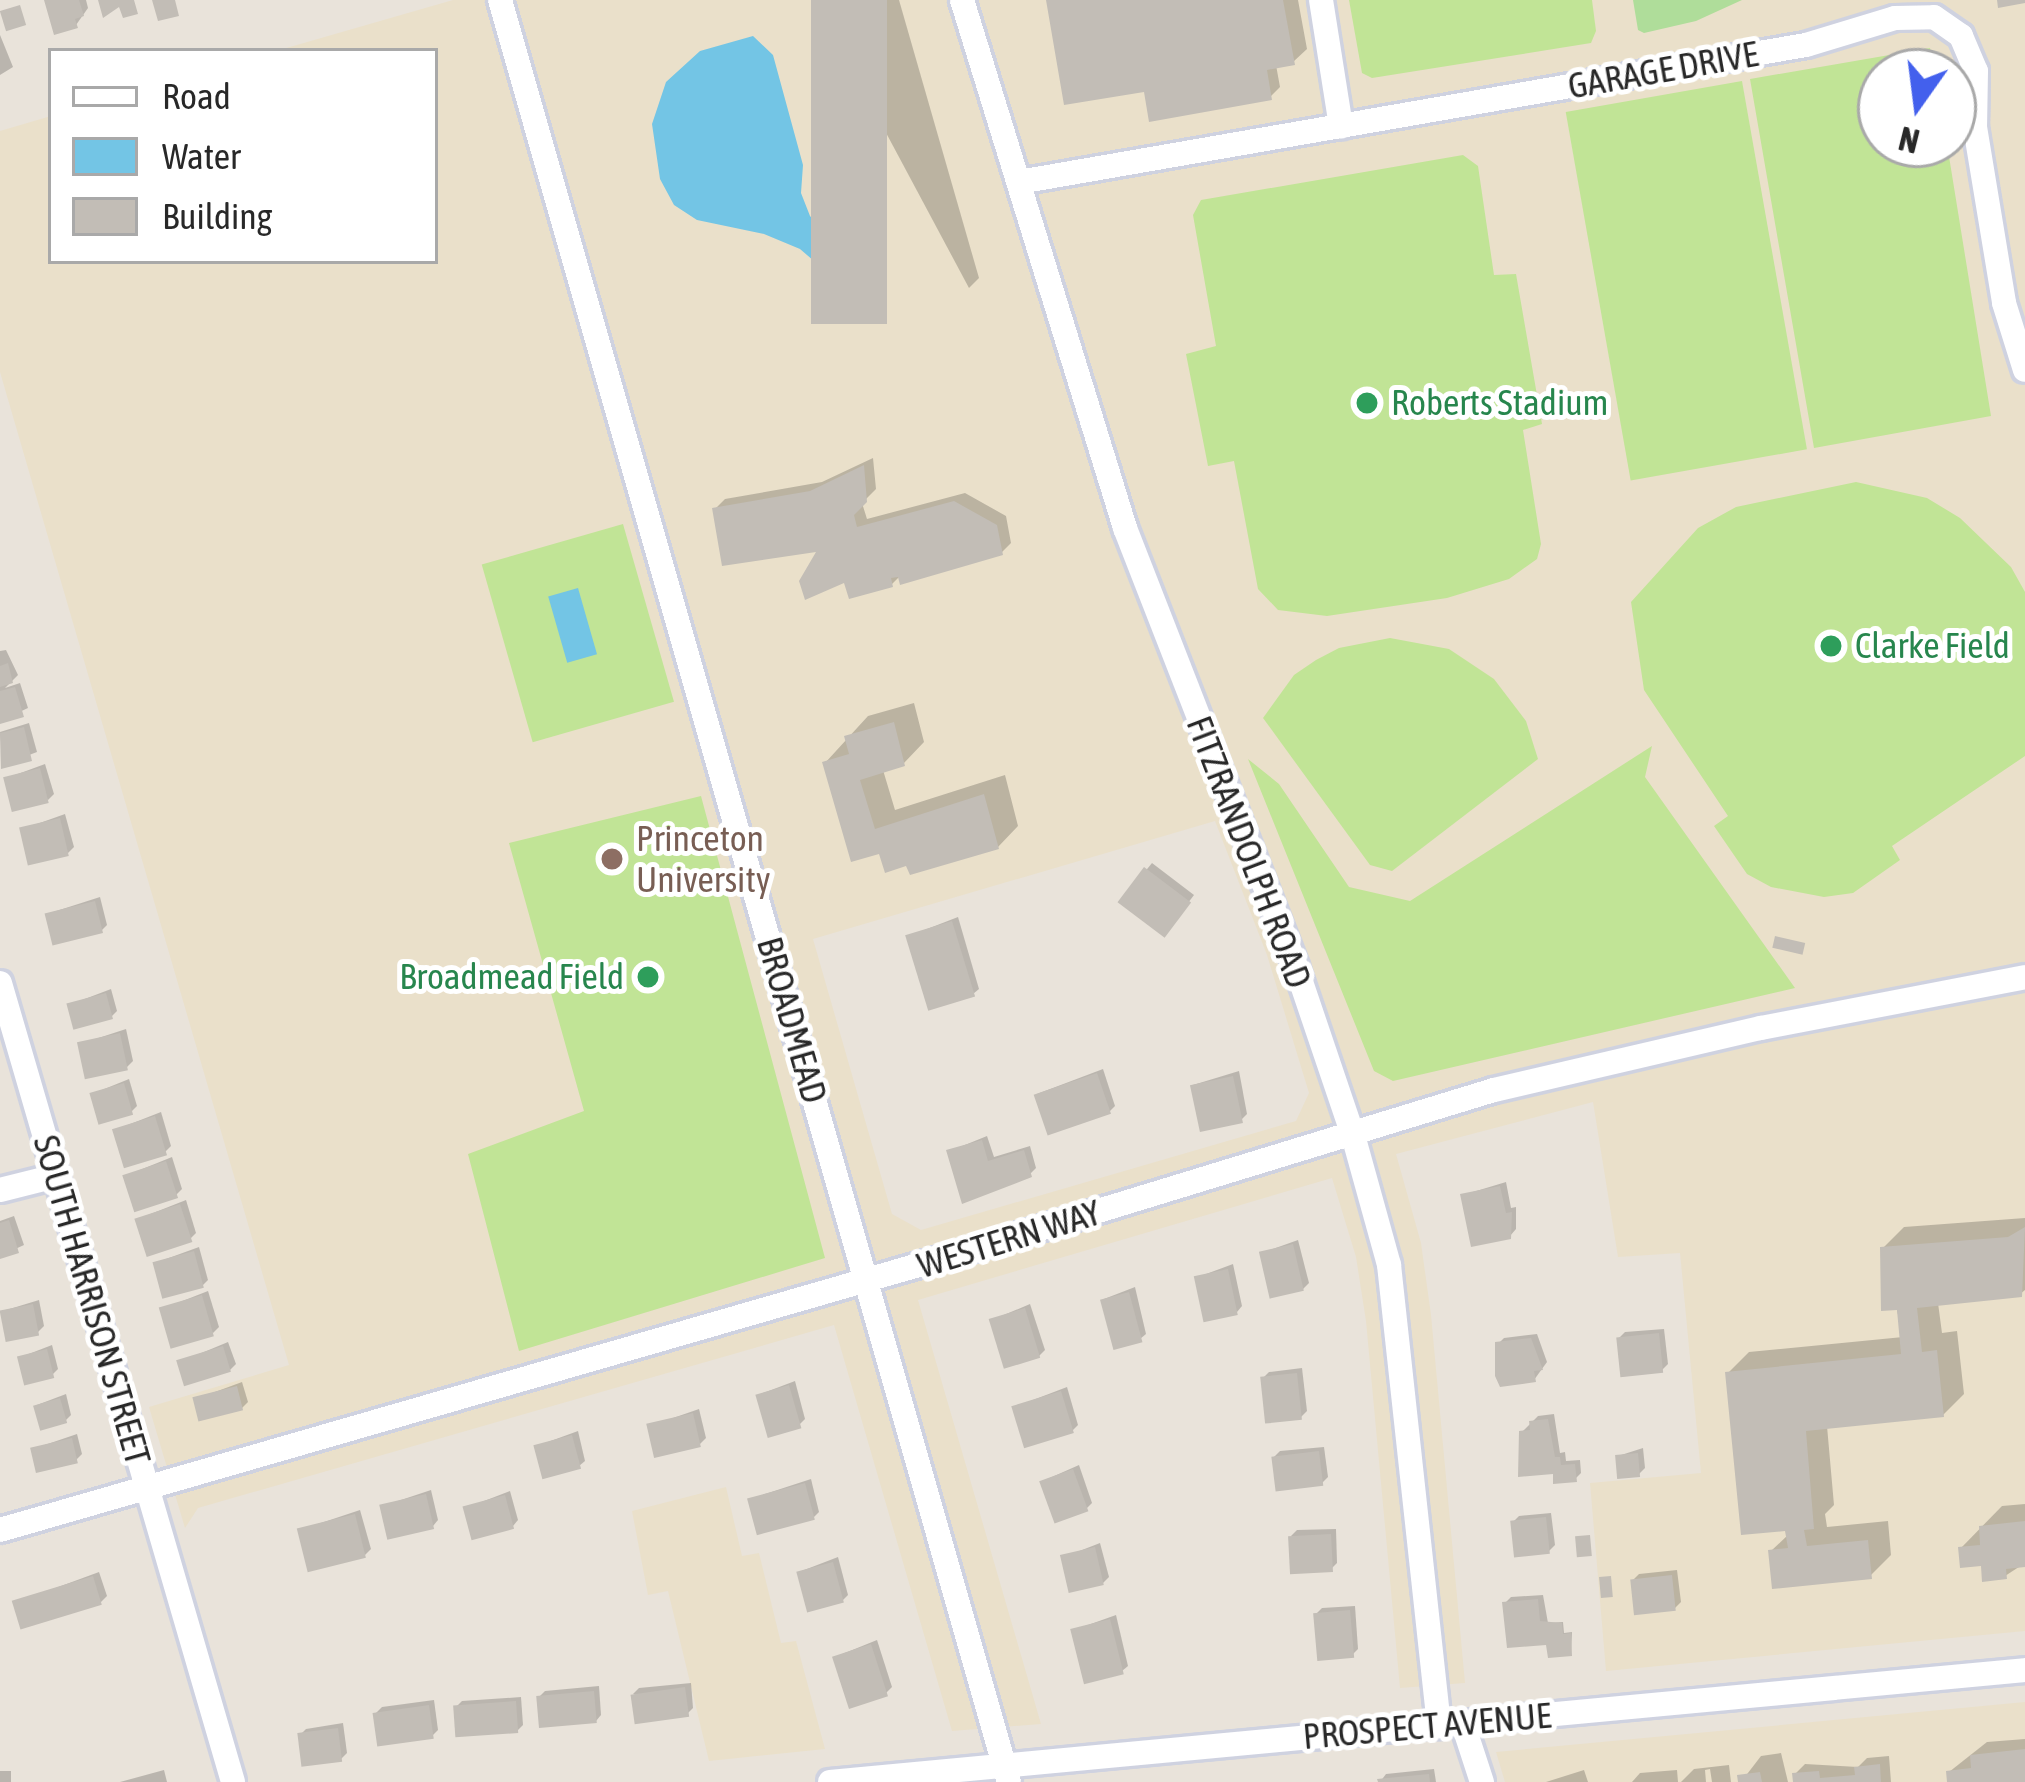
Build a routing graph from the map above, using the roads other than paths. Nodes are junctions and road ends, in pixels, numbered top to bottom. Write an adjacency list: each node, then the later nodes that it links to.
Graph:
1 (500, 0): 12 (street, BROADMEAD)
2 (962, 0): 5 (street, FITZRANDOLPH ROAD)
3 (1321, 0): 4 (street)
4 (1341, 125): 5 (street, GARAGE DRIVE); 6 (street, GARAGE DRIVE)
5 (1019, 182): 9 (street, FITZRANDOLPH ROAD)
6 (2025, 370)
7 (2025, 977): 9 (street, WESTERN WAY)
8 (0, 983): 10 (street, SOUTH HARRISON STREET)
9 (1353, 1136): 12 (street, WESTERN WAY); 16 (street, FITZRANDOLPH ROAD)
10 (56, 1176): 11 (street); 13 (street, SOUTH HARRISON STREET)
11 (0, 1190)
12 (867, 1280): 13 (street, WESTERN WAY); 17 (street, BROADMEAD)
13 (148, 1490): 14 (street, WESTERN WAY); 18 (street, SOUTH HARRISON STREET)
14 (0, 1530)
15 (2025, 1670): 16 (street, PROSPECT AVENUE)
16 (1451, 1725): 17 (street, PROSPECT AVENUE); 20 (street, FITZRANDOLPH ROAD)
17 (1006, 1773): 19 (street, PROSPECT AVENUE)
18 (233, 1782)
19 (830, 1782)
20 (1482, 1782)

